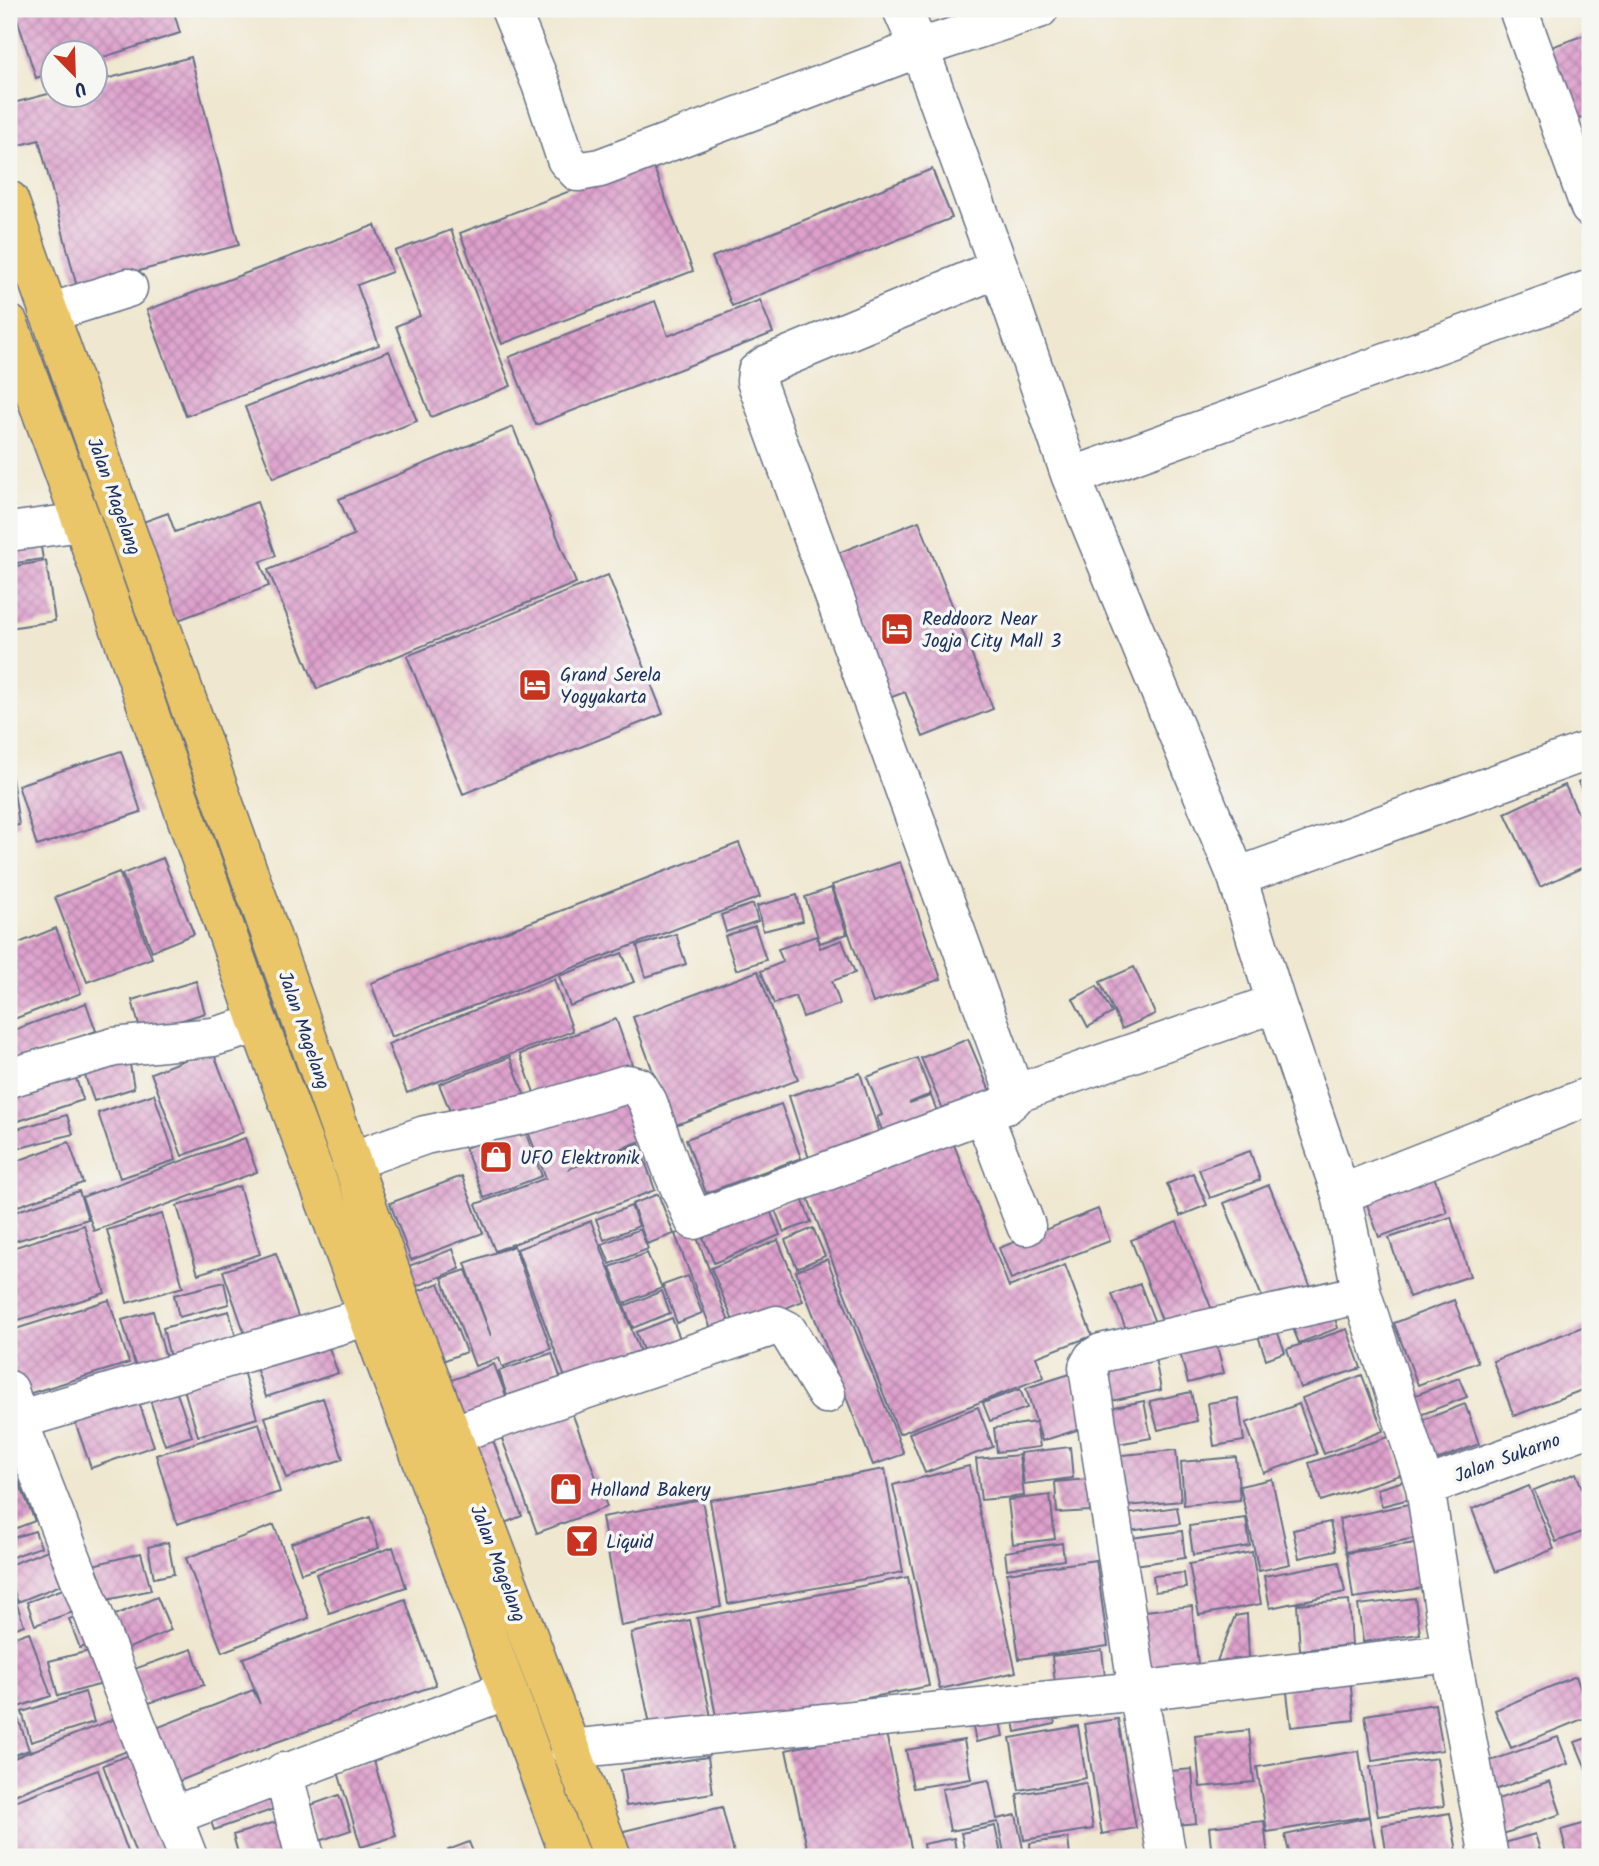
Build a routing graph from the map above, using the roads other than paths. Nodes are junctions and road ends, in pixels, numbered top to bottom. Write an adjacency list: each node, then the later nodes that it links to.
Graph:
1 (510, 9): 5 (street)
2 (902, 9): 5 (street)
3 (1039, 9): 5 (street)
4 (1518, 9): 7 (street)
5 (920, 50): 8 (street)
6 (9, 200): 11 (main road, Jalan Magelang)
7 (1590, 208)
8 (999, 268): 13 (street); 21 (street)
9 (128, 288): 11 (street)
10 (1590, 289): 13 (street)
11 (49, 313): 24 (main road, Jalan Magelang)
12 (9, 324): 14 (main road, Jalan Magelang)
13 (1071, 477): 17 (street)
14 (82, 522): 15 (street); 19 (main road, Jalan Magelang)
15 (9, 532)
16 (1590, 750): 17 (street)
17 (1237, 877): 18 (street)
18 (1276, 1003): 21 (street); 25 (street)
19 (259, 1024): 20 (street); 29 (main road, Jalan Magelang)
20 (9, 1078)
21 (1015, 1094): 23 (street)
22 (1590, 1096): 25 (street)
23 (983, 1113): 24 (street); 26 (street)
24 (351, 1161): 28 (main road, Jalan Magelang)
25 (1341, 1194): 27 (street)
26 (1026, 1226)
27 (1362, 1294): 34 (street); 37 (street)
28 (403, 1306): 29 (main road); 33 (main road, Jalan Magelang)
29 (366, 1317): 31 (street); 36 (main road, Jalan Magelang)
30 (826, 1394): 33 (street)
31 (13, 1405): 40 (street)
32 (1590, 1427): 34 (street, Jalan Sukarno)
33 (451, 1435): 38 (main road, Jalan Magelang)
34 (1424, 1487): 35 (street)
35 (1451, 1653): 37 (street); 46 (street)
36 (507, 1690): 39 (street); 43 (main road, Jalan Magelang)
37 (1138, 1691): 38 (street); 45 (street)
38 (570, 1749): 44 (main road, Jalan Magelang)
39 (283, 1772): 40 (street); 42 (street)
40 (172, 1816): 41 (street)
41 (188, 1857)
42 (305, 1857)
43 (570, 1857)
44 (612, 1857)
45 (1167, 1857)
46 (1489, 1857)

